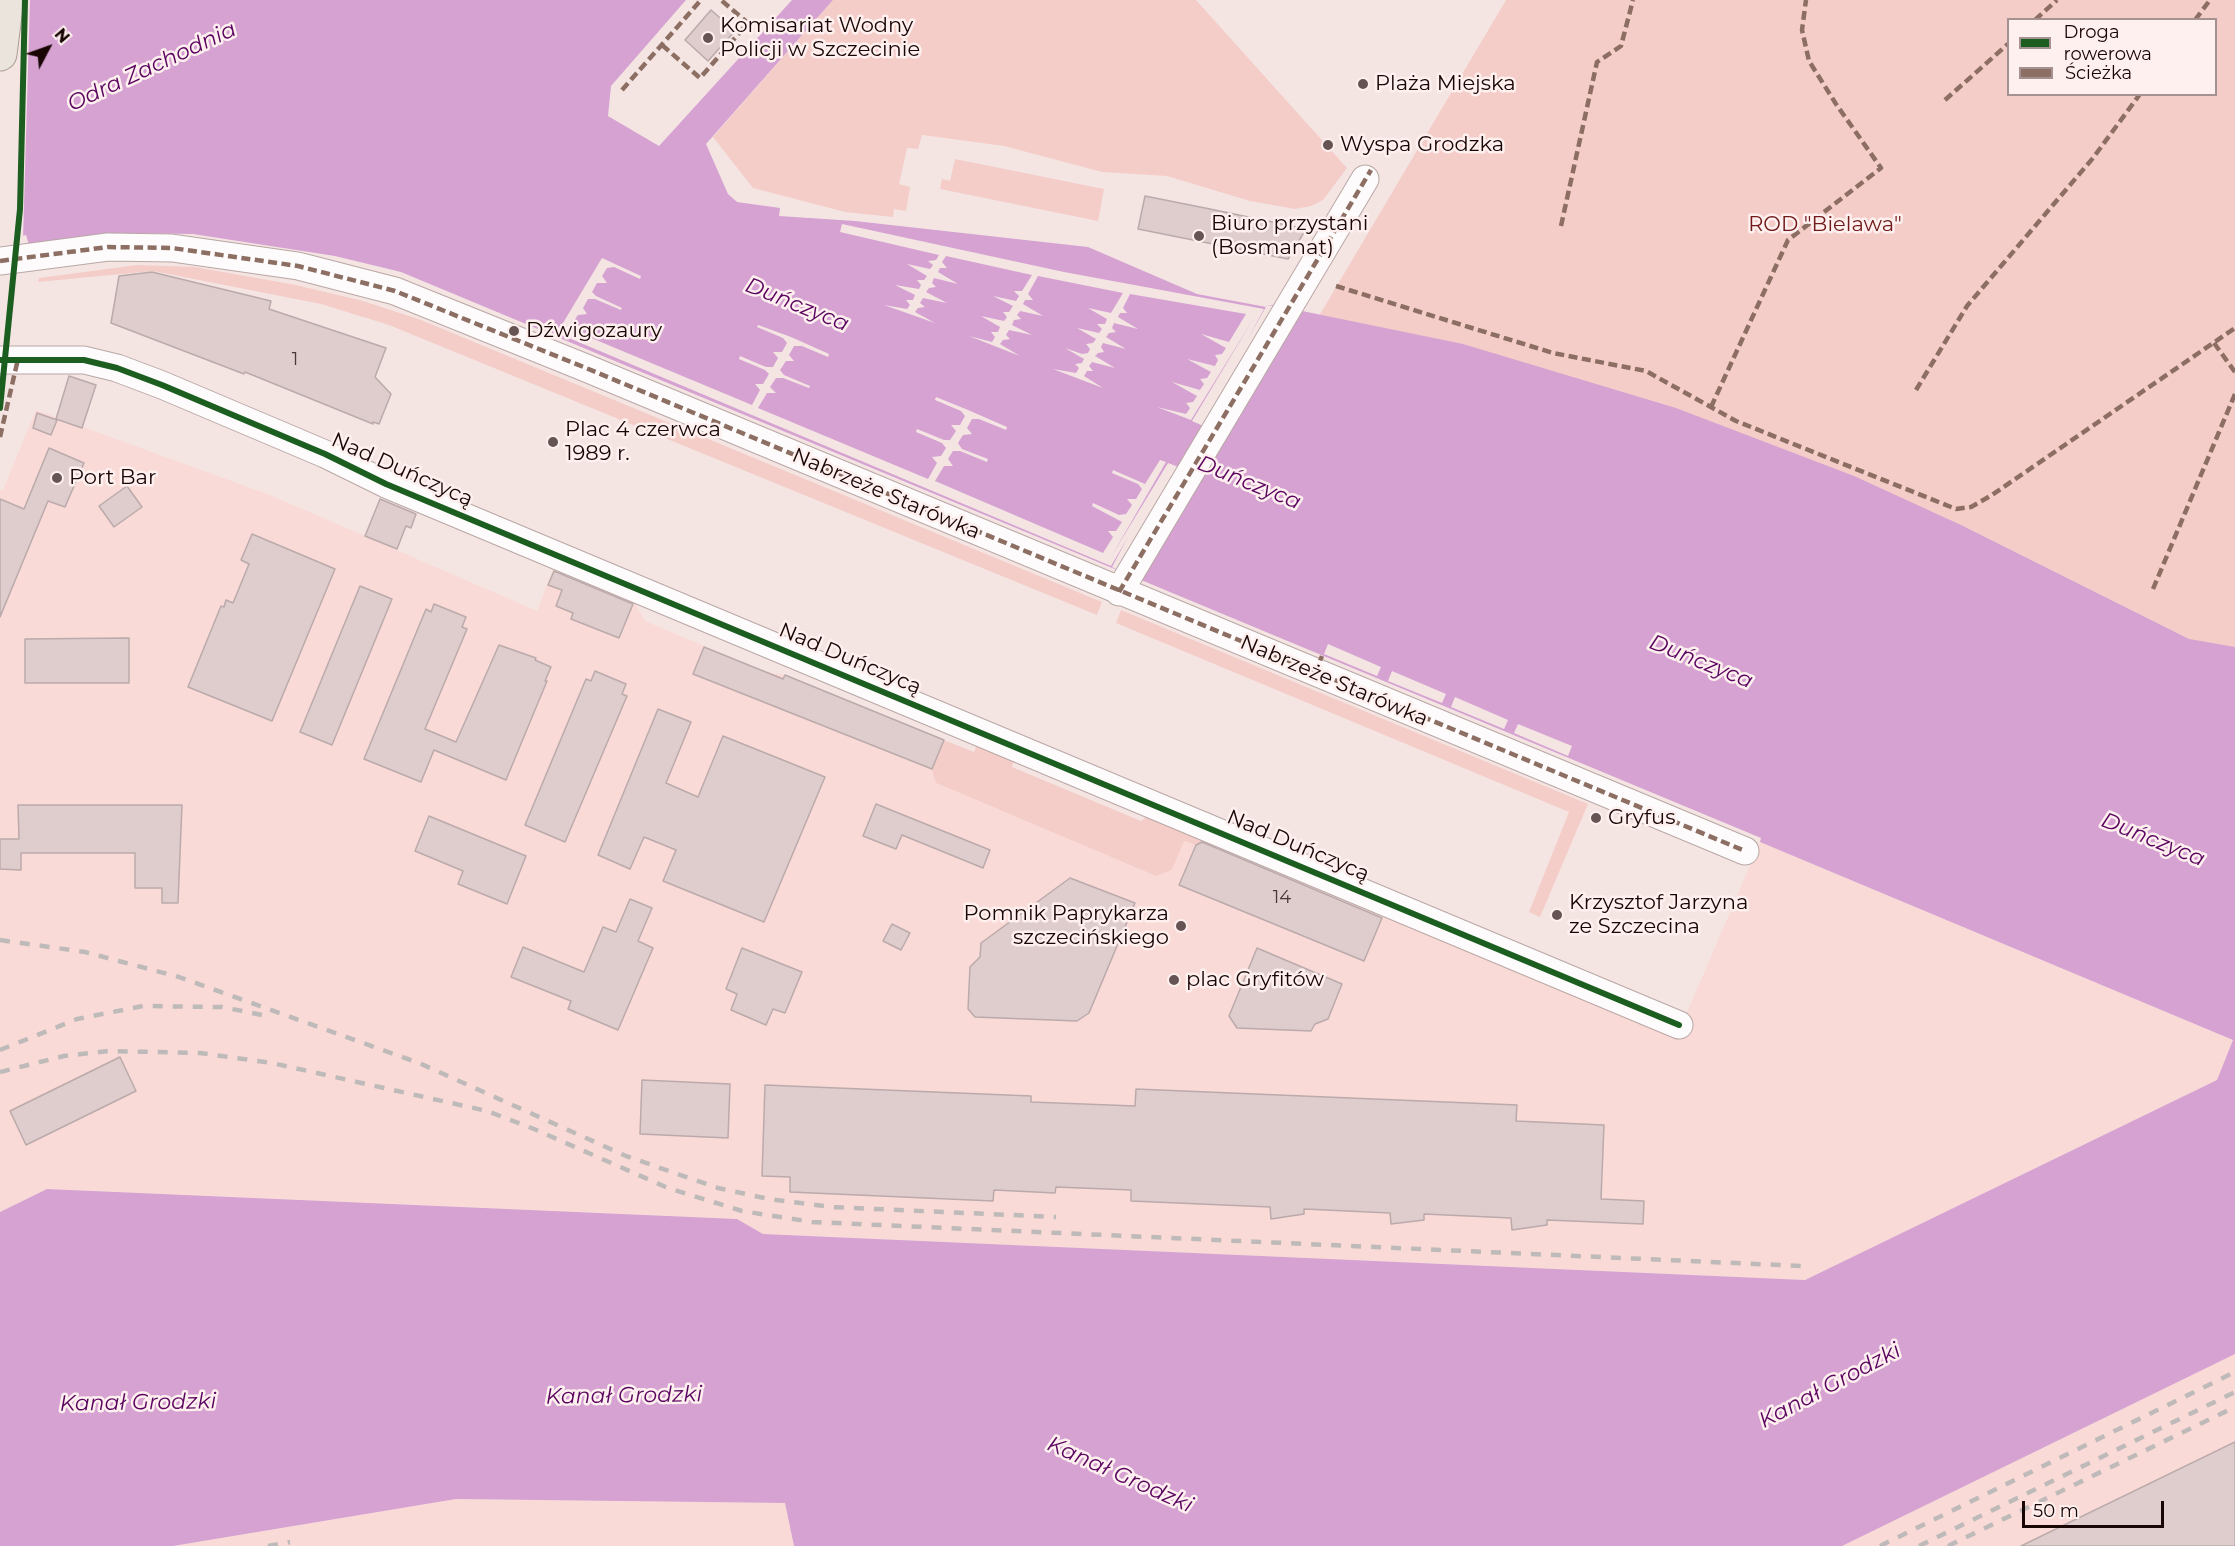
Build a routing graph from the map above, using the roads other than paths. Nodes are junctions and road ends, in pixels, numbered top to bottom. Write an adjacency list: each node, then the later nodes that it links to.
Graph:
1 (7, 0): 2 (main road)
2 (0, 54)
3 (1365, 179): 6 (street)
4 (1, 260): 6 (street, Nabrzeże Starówka)
5 (0, 360): 8 (street, Nad Duńczycą)
6 (1123, 584): 7 (street, Nabrzeże Starówka)
7 (1745, 851)
8 (1679, 1024)

